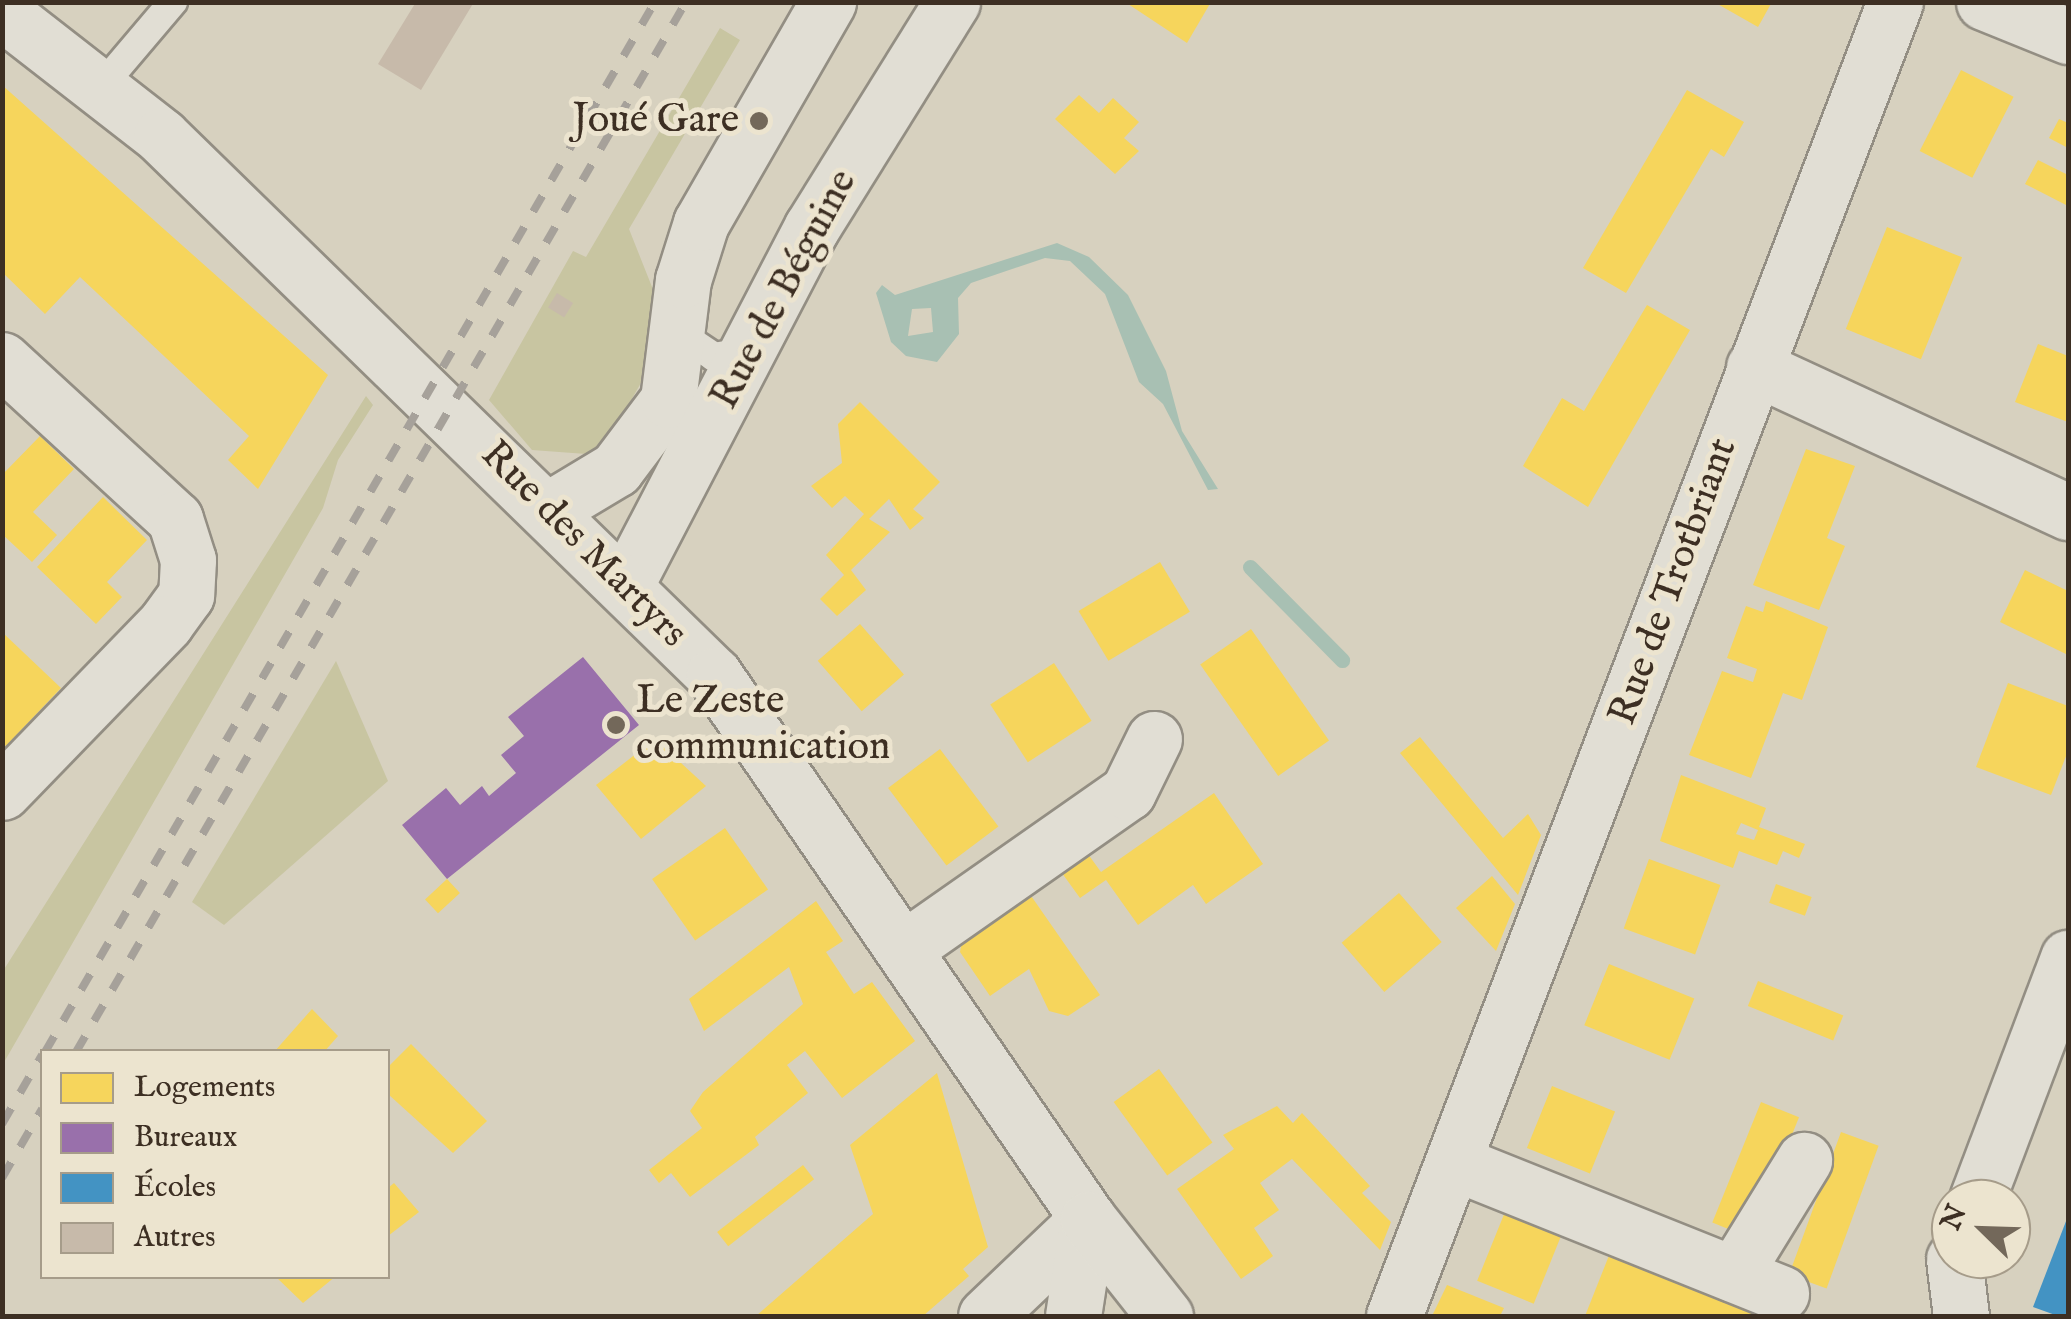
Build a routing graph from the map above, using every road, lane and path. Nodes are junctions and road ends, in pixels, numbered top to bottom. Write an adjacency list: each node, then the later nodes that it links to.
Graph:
1 (173, 2): 8 (lane)
2 (828, 2): 9 (street, Rue de Béguine)
3 (952, 2): 10 (street, Rue de Béguine)
4 (1895, 2): 12 (street, Rue de Trotbriant)
5 (1984, 2): 7 (street)
6 (2, 12): 8 (street, Rue des Martyrs)
7 (2068, 36)
8 (100, 88): 13 (street, Rue des Martyrs)
9 (682, 336): 10 (lane); 13 (street, Rue de Béguine)
10 (750, 351): 15 (street, Rue de Béguine)
11 (2, 360): 17 (street)
12 (1754, 367): 14 (street); 21 (street, Rue de Trotbriant)
13 (550, 508): 15 (street, Rue des Martyrs)
14 (2068, 512)
15 (626, 582): 18 (street, Rue des Martyrs)
16 (1154, 738): 18 (street)
17 (2, 792)
18 (905, 948): 23 (street, Rue des Martyrs)
19 (2068, 958): 22 (street)
20 (1804, 1160): 21 (street)
21 (1458, 1164): 28 (street, Rue de Trotbriant)
22 (1985, 1179)
23 (1088, 1219): 25 (street); 26 (street); 27 (street, Rue des Martyrs)
24 (1956, 1279): 29 (street)
25 (986, 1316)
26 (1073, 1316)
27 (1165, 1316)
28 (1394, 1316)
29 (1961, 1316)

